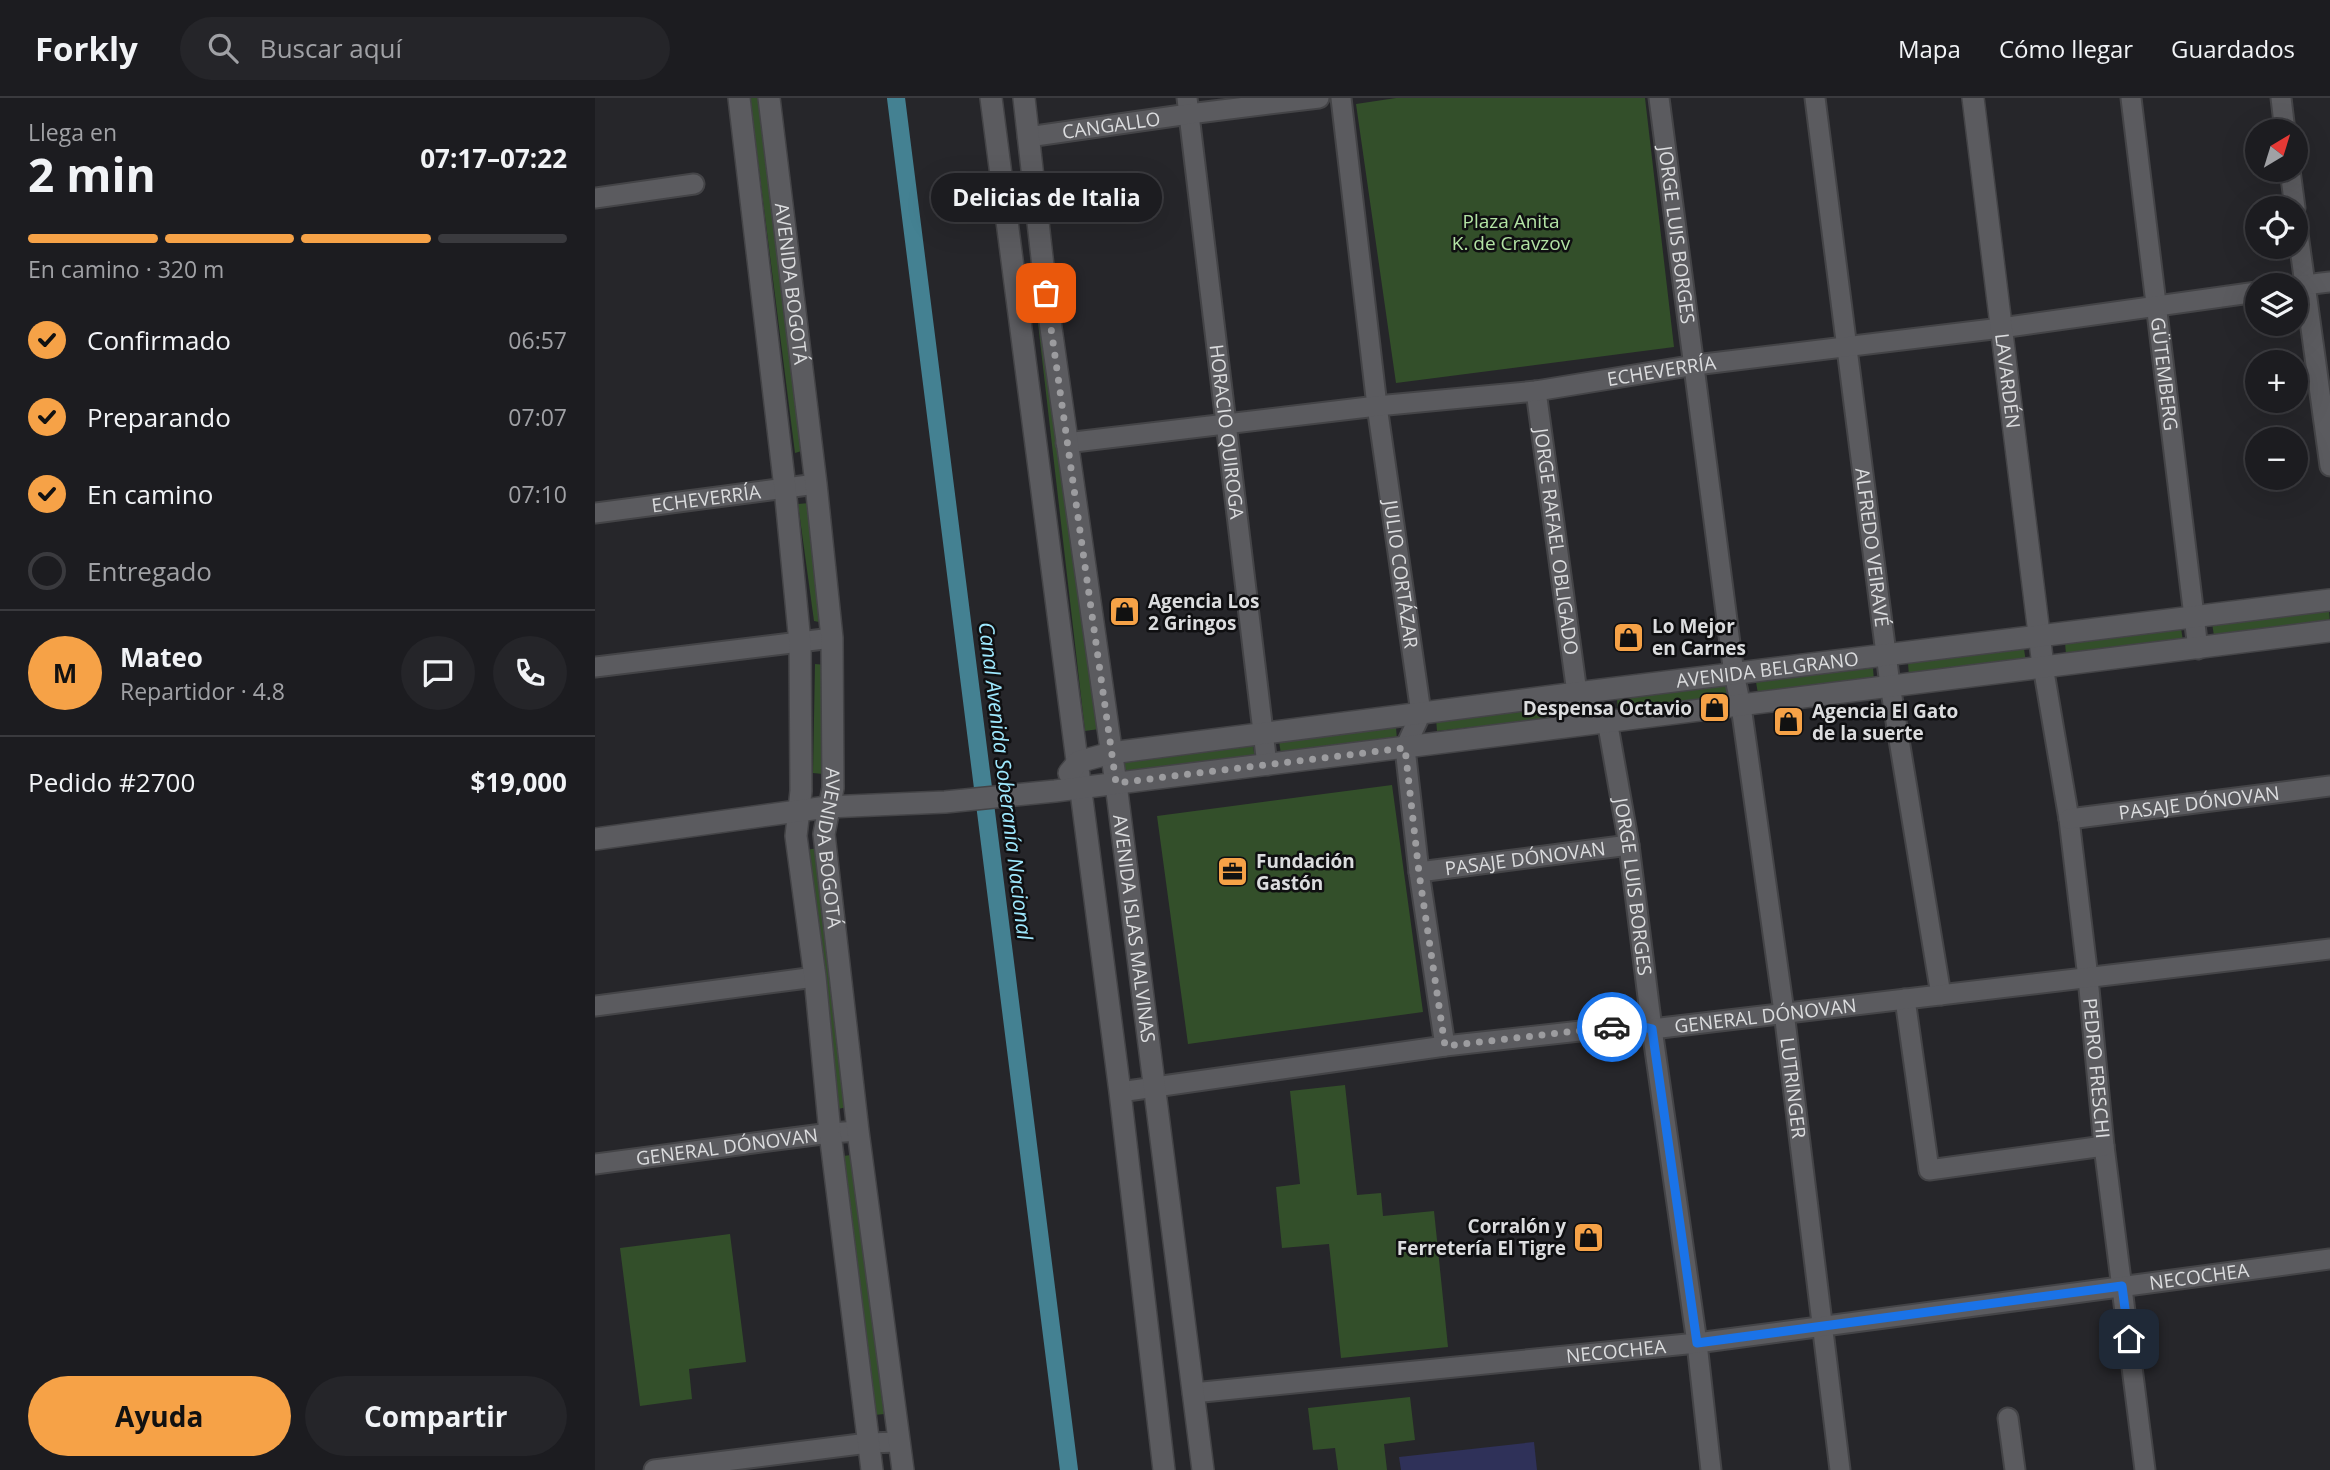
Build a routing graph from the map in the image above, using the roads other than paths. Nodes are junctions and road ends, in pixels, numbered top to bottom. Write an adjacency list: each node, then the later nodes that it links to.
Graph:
1 (739, 98): 33 (main road, AVENIDA BOGOTÁ)
2 (769, 98): 32 (main road, AVENIDA BOGOTÁ)
3 (991, 98): 22 (main road, AVENIDA ISLAS MALVINAS)
4 (1024, 98): 14 (main road, AVENIDA ISLAS MALVINAS)
5 (1319, 98): 12 (street, CANGALLO)
6 (1341, 98): 28 (street, JULIO CORTÁZAR)
7 (1659, 98): 26 (street, JORGE LUIS BORGES)
8 (1815, 98): 25 (street, ALFREDO VEIRAVÉ)
9 (1973, 98): 23 (main road, LAVARDÉN)
10 (2131, 98): 21 (street, GÜTEMBERG)
11 (2280, 98): 13 (street)
12 (1188, 106): 14 (street, CANGALLO); 29 (street, HORACIO QUIROGA)
13 (2283, 119)
14 (1028, 137): 15 (main road, AVENIDA ISLAS MALVINAS)
15 (1031, 174): 22 (main road); 30 (main road, AVENIDA ISLAS MALVINAS)
16 (694, 184): 17 (street)
17 (595, 198)
18 (2330, 282): 19 (street)
19 (2308, 285)
20 (2245, 294): 21 (street, ECHEVERRÍA)
21 (2157, 306): 23 (street, ECHEVERRÍA); 36 (street, GÜTEMBERG)
22 (1018, 318): 54 (main road, AVENIDA ISLAS MALVINAS)
23 (2001, 328): 25 (street, ECHEVERRÍA); 38 (main road, LAVARDÉN)
24 (2308, 334): 31 (street)
25 (1847, 347): 26 (street, ECHEVERRÍA); 42 (street, ALFREDO VEIRAVÉ)
26 (1695, 365): 27 (street, ECHEVERRÍA); 45 (street, JORGE LUIS BORGES)
27 (1536, 391): 28 (street, ECHEVERRÍA); 47 (street, JORGE RAFAEL OBLIGADO)
28 (1377, 406): 29 (street, ECHEVERRÍA); 49 (street, JULIO CORTÁZAR)
29 (1226, 424): 30 (street, ECHEVERRÍA); 51 (street, HORACIO QUIROGA)
30 (1066, 443): 53 (main road, AVENIDA ISLAS MALVINAS)
31 (2330, 466)
32 (816, 484): 33 (street, ECHEVERRÍA); 39 (main road, AVENIDA BOGOTÁ)
33 (785, 488): 34 (street, ECHEVERRÍA); 40 (main road, AVENIDA BOGOTÁ)
34 (595, 512)
35 (2330, 600): 36 (main road, AVENIDA BELGRANO)
36 (2195, 615): 38 (main road, AVENIDA BELGRANO); 41 (street, GÜTEMBERG)
37 (2330, 631): 41 (main road, AVENIDA BELGRANO)
38 (2039, 636): 42 (main road, AVENIDA BELGRANO); 43 (main road, LAVARDÉN)
39 (832, 638): 40 (street); 60 (main road, AVENIDA BOGOTÁ)
40 (800, 643): 44 (street); 61 (main road, AVENIDA BOGOTÁ)
41 (2198, 649): 43 (main road, AVENIDA BELGRANO)
42 (1886, 655): 45 (main road, AVENIDA BELGRANO); 46 (street, ALFREDO VEIRAVÉ)
43 (2043, 666): 46 (main road, AVENIDA BELGRANO); 62 (street, PEDRO FRESCHI)
44 (595, 667)
45 (1734, 674): 47 (main road, AVENIDA BELGRANO); 48 (street, JORGE LUIS BORGES)
46 (1890, 685): 48 (main road, AVENIDA BELGRANO); 69 (street, ALFREDO VEIRAVÉ)
47 (1577, 693): 49 (main road, AVENIDA BELGRANO); 50 (street)
48 (1741, 706): 50 (main road, AVENIDA BELGRANO); 72 (street, LUTRINGER)
49 (1421, 713): 51 (main road, AVENIDA BELGRANO); 52 (street)
50 (1607, 720): 52 (main road, AVENIDA BELGRANO); 64 (street, JORGE LUIS BORGES)
51 (1264, 734): 53 (main road, AVENIDA BELGRANO); 55 (street, HORACIO QUIROGA)
52 (1405, 748): 55 (main road, AVENIDA BELGRANO); 65 (street)
53 (1111, 753): 54 (main road, AVENIDA BELGRANO); 56 (main road, AVENIDA ISLAS MALVINAS)
54 (1078, 762): 58 (main road, AVENIDA ISLAS MALVINAS); 59 (main road)
55 (1267, 765): 56 (main road, AVENIDA BELGRANO)
56 (1116, 783): 58 (main road, AVENIDA BELGRANO); 75 (main road, AVENIDA ISLAS MALVINAS)
57 (2330, 786): 62 (street, PASAJE DÓNOVAN)
58 (1081, 788): 59 (main road, AVENIDA BELGRANO); 76 (main road, AVENIDA ISLAS MALVINAS)
59 (1055, 791): 60 (main road, AVENIDA BELGRANO)
60 (827, 807): 61 (main road, AVENIDA BELGRANO); 77 (main road, AVENIDA BOGOTÁ)
61 (799, 812): 63 (main road, AVENIDA BELGRANO); 67 (main road, AVENIDA BOGOTÁ)
62 (2069, 819): 68 (street, PEDRO FRESCHI)
63 (595, 839)
64 (1629, 845): 65 (street, PASAJE DÓNOVAN); 73 (street, JORGE LUIS BORGES)
65 (1419, 873): 74 (street)
66 (2330, 949): 68 (street, GENERAL DÓNOVAN)
67 (815, 977): 71 (street); 78 (main road, AVENIDA BOGOTÁ)
68 (2088, 978): 69 (street, GENERAL DÓNOVAN); 79 (street, PEDRO FRESCHI)
69 (1941, 995): 70 (street, GENERAL DÓNOVAN)
70 (1905, 999): 72 (street, GENERAL DÓNOVAN); 79 (street)
71 (595, 1006)
72 (1784, 1012): 73 (street, GENERAL DÓNOVAN); 83 (street, LUTRINGER)
73 (1652, 1029): 74 (street, GENERAL DÓNOVAN); 84 (street, JORGE LUIS BORGES)
74 (1445, 1046): 75 (street, GENERAL DÓNOVAN)
75 (1154, 1087): 76 (street, GENERAL DÓNOVAN); 85 (main road, AVENIDA ISLAS MALVINAS)
76 (1120, 1092): 92 (main road, AVENIDA ISLAS MALVINAS)
77 (858, 1131): 78 (street, GENERAL DÓNOVAN); 87 (main road, AVENIDA BOGOTÁ)
78 (830, 1133): 80 (street, GENERAL DÓNOVAN); 88 (main road, AVENIDA BOGOTÁ)
79 (2104, 1146): 82 (street, PEDRO FRESCHI)
80 (595, 1164)
81 (2330, 1259): 82 (street, NECOCHEA)
82 (2122, 1286): 83 (street, NECOCHEA); 97 (street, PEDRO FRESCHI)
83 (1823, 1328): 84 (street, NECOCHEA); 95 (street, LUTRINGER)
84 (1697, 1343): 85 (street, NECOCHEA); 94 (street, JORGE LUIS BORGES)
85 (1193, 1393): 93 (main road, AVENIDA ISLAS MALVINAS)
86 (2008, 1418): 96 (street)
87 (899, 1442): 88 (street); 91 (main road, AVENIDA BOGOTÁ)
88 (868, 1444): 89 (street); 90 (main road, AVENIDA BOGOTÁ)
89 (654, 1470)
90 (872, 1470)
91 (903, 1470)
92 (1164, 1470)
93 (1203, 1470)
94 (1711, 1470)
95 (1840, 1470)
96 (2015, 1470)
97 (2145, 1470)

